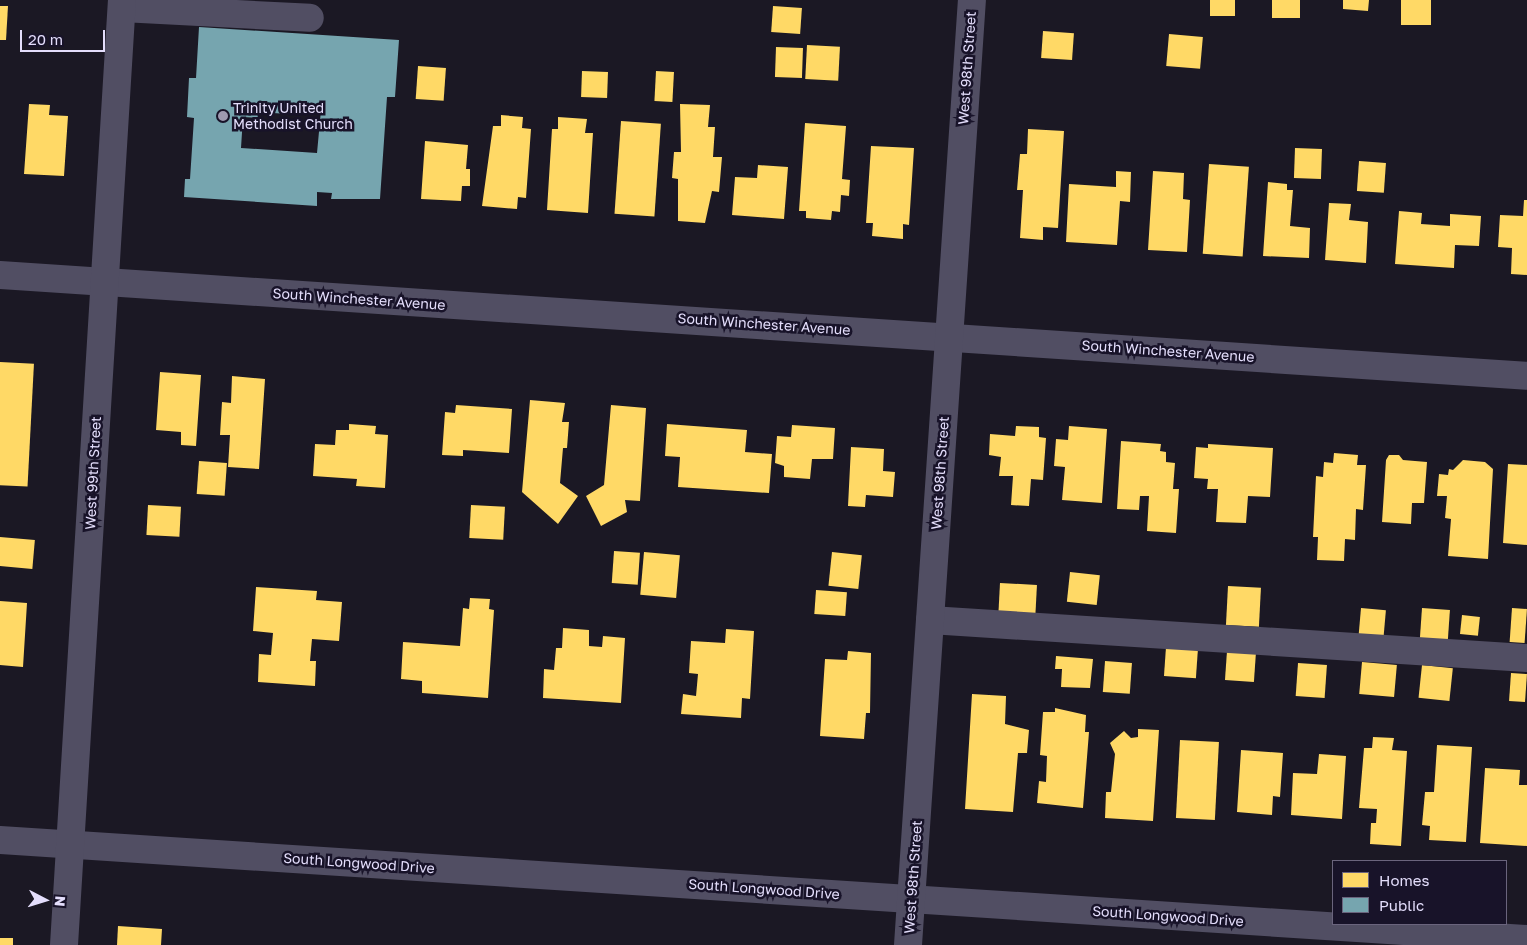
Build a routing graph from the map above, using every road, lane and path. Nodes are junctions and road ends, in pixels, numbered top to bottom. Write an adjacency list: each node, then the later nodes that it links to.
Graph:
1 (972, 0): 6 (street, West 98th Street)
2 (122, 4): 3 (street); 5 (street, West 99th Street)
3 (310, 18)
4 (0, 275): 5 (street, South Winchester Avenue)
5 (105, 282): 6 (street, South Winchester Avenue); 11 (street, West 99th Street)
6 (949, 336): 7 (street, South Winchester Avenue); 8 (street, West 98th Street)
7 (1527, 376)
8 (930, 620): 9 (street); 12 (street, West 98th Street)
9 (1527, 658)
10 (0, 840): 11 (street, South Longwood Drive)
11 (71, 844): 12 (street, South Longwood Drive); 15 (street, West 99th Street)
12 (911, 899): 13 (street, South Longwood Drive); 16 (street, West 98th Street)
13 (1351, 936): 14 (street, South Longwood Drive)
14 (1527, 939)
15 (64, 945)
16 (908, 945)

